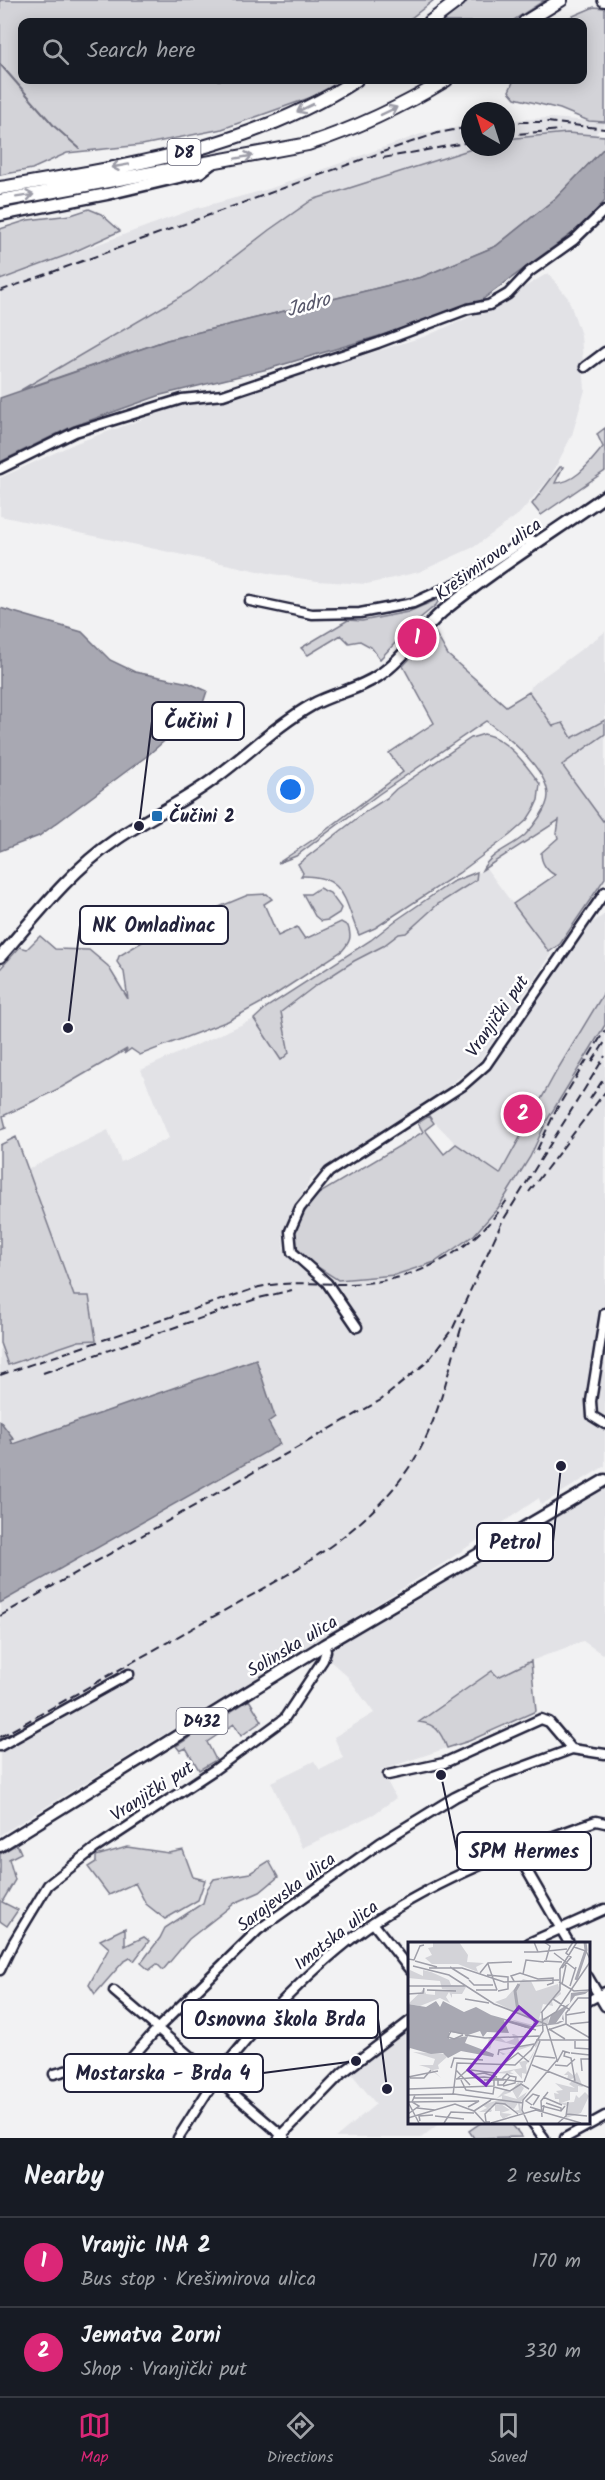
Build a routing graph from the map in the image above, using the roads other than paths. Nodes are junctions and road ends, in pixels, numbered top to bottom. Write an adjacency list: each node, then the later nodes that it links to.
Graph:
1 (459, 0): 4 (highway)
2 (574, 0): 3 (highway)
3 (557, 2): 5 (highway)
4 (435, 18)
5 (531, 18)
6 (349, 84): 9 (highway, D8, one-way to 9)
7 (439, 84): 8 (highway, D8, one-way to 7)
8 (212, 163): 10 (highway, D8, one-way to 8); 12 (main road)
9 (0, 188)
10 (0, 201)
11 (605, 210): 15 (street)
12 (0, 215)
13 (605, 352): 14 (street)
14 (585, 367)
15 (0, 470)
16 (605, 496): 17 (main road, Krešimirova ulica)
17 (537, 543): 18 (street); 20 (main road, Krešimirova ulica)
18 (250, 601)
19 (605, 892): 22 (street, Vranjički put)
20 (0, 957)
21 (605, 1313): 23 (street)
22 (357, 1327)
23 (605, 1424)
24 (605, 1480): 25 (main road, Solinska ulica / D432)
25 (324, 1645): 32 (main road, Solinska ulica / D432); 40 (street, Vranjički put)
26 (129, 1674): 27 (street)
27 (0, 1746)
28 (572, 1749): 29 (street, Sarajevska ulica); 30 (street); 46 (street, Sarajevska ulica)
29 (605, 1754)
30 (388, 1774)
31 (605, 1823): 33 (street, Imotska ulica)
32 (0, 1846)
33 (515, 1850): 35 (street, Imotska ulica); 36 (street)
34 (605, 1909): 36 (street)
35 (373, 1923): 39 (street); 48 (street, Imotska ulica)
36 (561, 1929): 37 (street); 38 (street)
37 (531, 1942)
38 (568, 1942)
39 (408, 1967)
40 (0, 1970)
41 (590, 1979): 43 (street)
42 (114, 1991): 46 (street)
43 (602, 1994): 44 (street)
44 (605, 2006)
45 (408, 2023): 51 (street)
46 (158, 2028): 47 (street, Sarajevska ulica); 48 (street)
47 (54, 2074)
48 (217, 2079): 51 (street); 52 (street, Imotska ulica)
49 (605, 2116): 54 (street)
50 (533, 2123): 53 (street)
51 (282, 2137)
52 (178, 2138)
53 (544, 2138)
54 (565, 2138)

